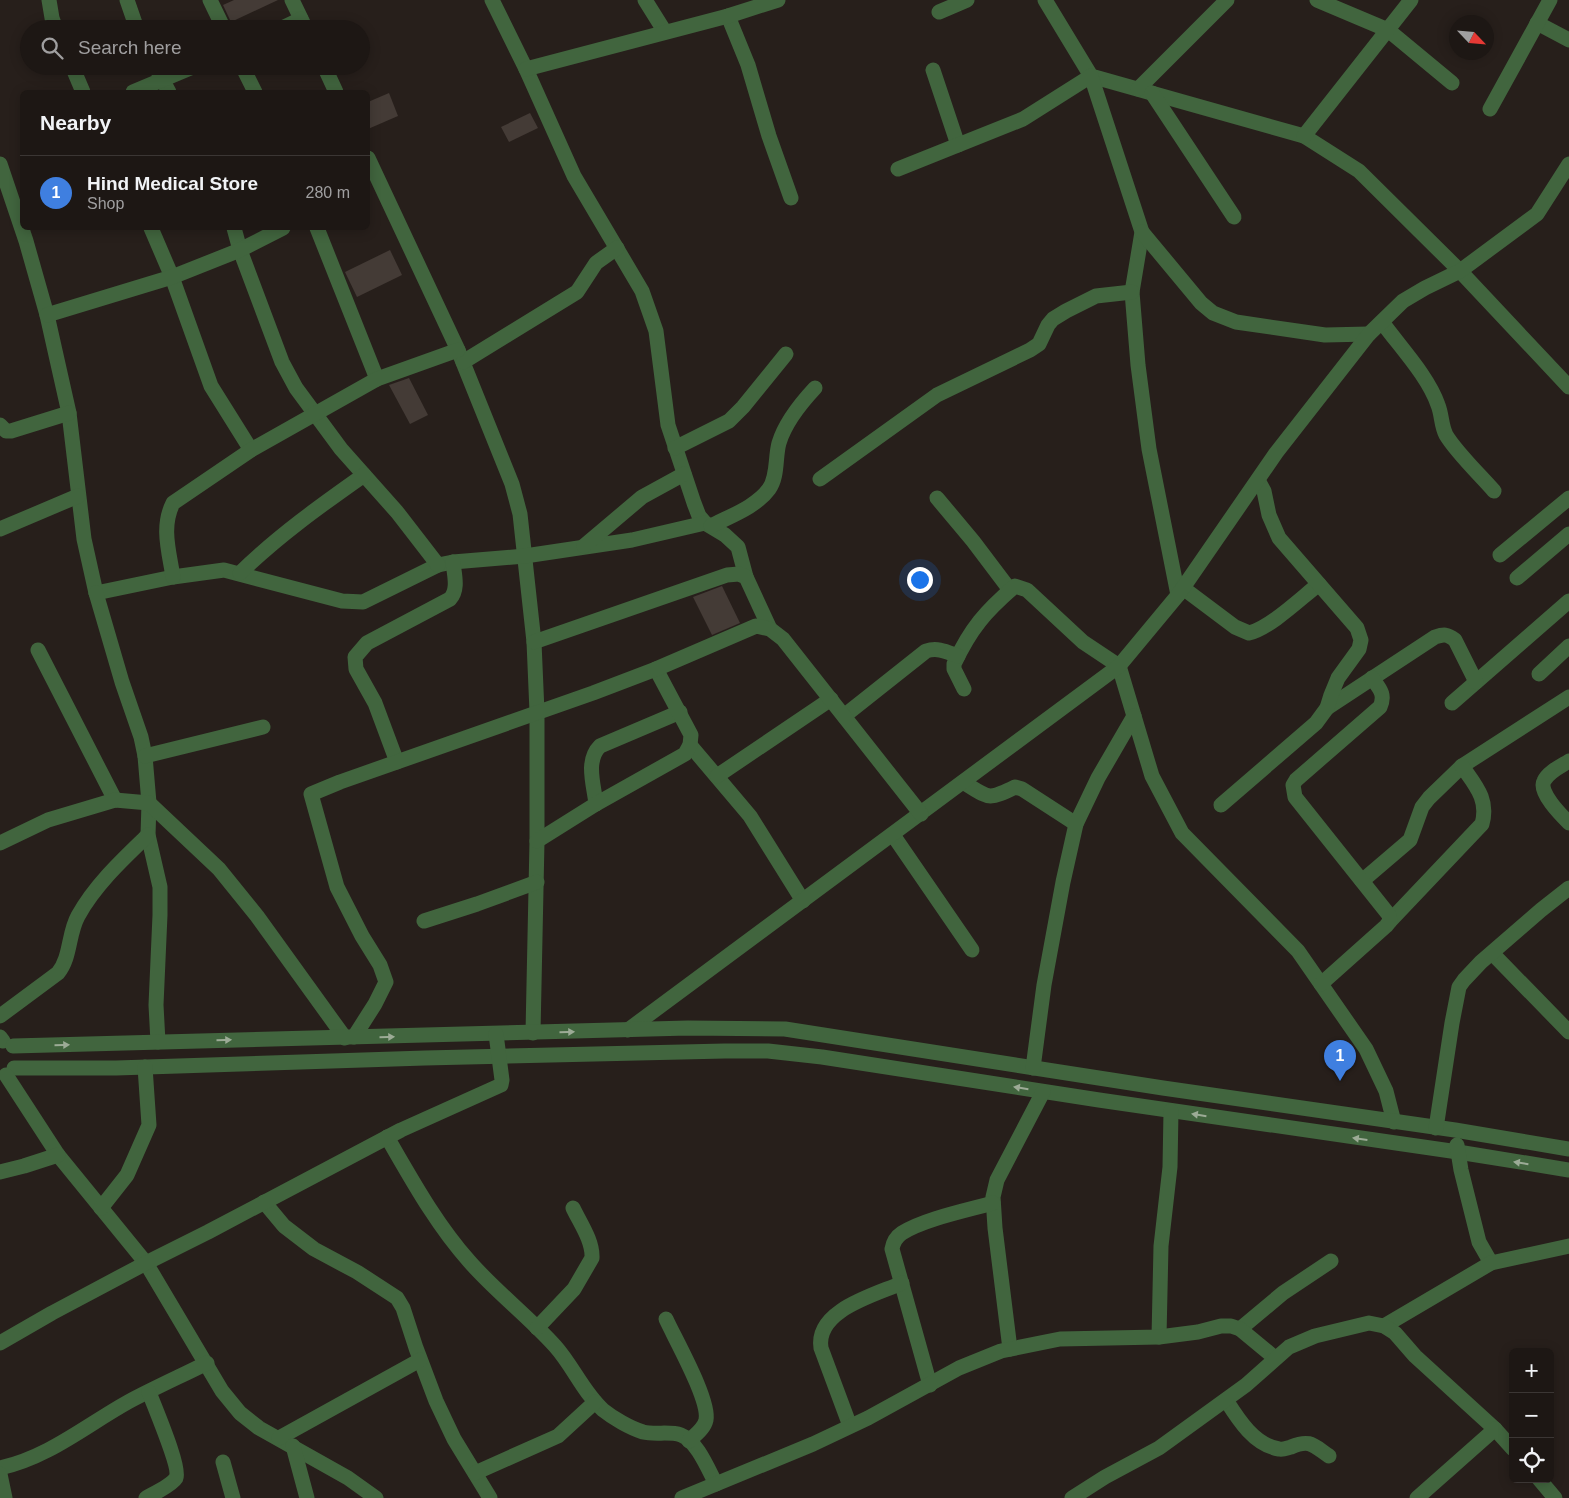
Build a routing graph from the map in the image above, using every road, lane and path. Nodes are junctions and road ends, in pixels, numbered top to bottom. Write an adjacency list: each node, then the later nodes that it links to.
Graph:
1 (49, 0): 16 (street)
2 (127, 0): 17 (street)
3 (210, 0): 18 (street)
4 (292, 0): 19 (street)
5 (492, 0): 24 (street)
6 (645, 0): 22 (street)
7 (967, 0): 14 (street)
8 (1045, 0): 30 (street)
9 (1227, 0): 37 (street)
10 (1411, 0): 21 (street)
11 (1550, 0): 20 (street)
12 (1323, 1): 21 (street)
13 (767, 2): 15 (street)
14 (939, 12)
15 (728, 16): 22 (street); 47 (street)
16 (53, 20)
17 (134, 20)
18 (220, 20)
19 (302, 20)
20 (1537, 23): 23 (street); 38 (street)
21 (1388, 30): 31 (street); 39 (street)
22 (665, 32): 24 (street)
23 (1569, 40)
24 (526, 69): 56 (street)
25 (933, 70): 40 (street)
26 (76, 75): 33 (street)
27 (182, 75): 32 (street)
28 (246, 75): 35 (street)
29 (328, 75): 36 (street)
30 (1092, 76): 37 (street); 40 (street); 55 (street)
31 (1452, 83)
32 (165, 86): 34 (street)
33 (82, 90)
34 (144, 90)
35 (253, 90)
36 (335, 90)
37 (1145, 91): 39 (street); 48 (street)
38 (1490, 109)
39 (1304, 136): 58 (street)
40 (958, 145): 44 (street)
41 (0, 164): 46 (street)
42 (1569, 164): 58 (street)
43 (370, 168): 45 (street)
44 (898, 169)
45 (373, 182): 65 (street)
46 (3, 186): 49 (street)
47 (791, 198)
48 (1234, 217)
49 (20, 227)
50 (21, 230): 61 (street)
51 (152, 230): 59 (street)
52 (235, 230): 57 (street)
53 (279, 230): 57 (street)
54 (318, 230): 66 (street)
55 (1142, 232): 60 (street); 63 (street)
56 (616, 248): 65 (street); 72 (street)
57 (240, 250): 59 (street); 69 (street)
58 (1460, 271): 62 (street); 67 (street)
59 (172, 277): 61 (street); 73 (street)
60 (1132, 292): 76 (street); 96 (street)
61 (47, 315): 70 (street)
62 (1382, 322): 63 (street); 78 (street)
63 (1369, 334): 77 (street)
64 (786, 354): 72 (street)
65 (461, 356): 66 (street); 87 (street)
66 (377, 379): 69 (street)
67 (1569, 387)
68 (816, 388): 82 (street)
69 (313, 413): 73 (street); 75 (street)
70 (69, 414): 71 (street); 79 (street)
71 (0, 424)
72 (675, 448): 74 (street)
73 (251, 450): 91 (street)
74 (684, 474): 82 (street); 85 (street)
75 (364, 475): 89 (street); 90 (street)
76 (820, 479)
77 (1258, 480): 94 (street); 96 (street)
78 (1494, 491)
79 (78, 496): 83 (street); 97 (street)
80 (937, 498): 95 (street)
81 (1569, 498): 86 (street)
82 (708, 524): 85 (street); 92 (street)
83 (0, 529)
84 (1569, 534): 93 (street)
85 (584, 547): 87 (street)
86 (1500, 555)
87 (525, 556): 88 (street); 100 (street)
88 (453, 562): 89 (street); 122 (street)
89 (438, 565): 90 (street)
90 (240, 573): 91 (street)
91 (173, 576): 97 (street)
92 (746, 577): 99 (street); 100 (street)
93 (1516, 578)
94 (1319, 584): 96 (street); 113 (street)
95 (1010, 590): 103 (street); 104 (street)
96 (1180, 592): 104 (street)
97 (96, 593): 120 (street)
98 (1569, 601): 108 (street)
99 (770, 629): 105 (street); 111 (street)
100 (534, 642): 114 (street)
101 (1569, 646): 106 (street)
102 (38, 650): 126 (street)
103 (958, 656): 109 (street); 116 (street)
104 (1119, 666): 117 (street); 125 (street)
105 (656, 668): 114 (street); 115 (street)
106 (1539, 674)
107 (1372, 678): 108 (street); 113 (street); 137 (street)
108 (1476, 682): 112 (street)
109 (964, 690)
110 (1569, 697): 123 (street)
111 (831, 699): 116 (street); 124 (street)
112 (1452, 703)
113 (1327, 708): 129 (street)
114 (537, 712): 122 (street); 135 (street)
115 (680, 712): 119 (street); 128 (street)
116 (844, 716): 130 (street)
117 (1134, 716): 131 (street); 145 (street)
118 (263, 727): 120 (street)
119 (690, 745): 124 (street); 128 (street)
120 (145, 756): 127 (street)
121 (1569, 761): 132 (street)
122 (397, 762): 151 (street)
123 (1462, 766): 137 (street); 142 (street)
124 (717, 776): 140 (street)
125 (963, 782): 130 (street); 131 (street)
126 (116, 800): 127 (street); 136 (street)
127 (149, 803): 133 (street); 151 (street)
128 (596, 804): 135 (street)
129 (1221, 805)
130 (921, 814): 134 (street)
131 (1076, 824): 156 (street)
132 (1569, 824)
133 (148, 835): 146 (street); 153 (street)
134 (893, 835): 140 (street); 143 (street)
135 (537, 841): 138 (street)
136 (0, 843)
137 (1362, 881): 142 (street)
138 (537, 882): 141 (street); 149 (street)
139 (1569, 888): 144 (street)
140 (803, 902): 147 (street)
141 (424, 921)
142 (1390, 921): 145 (street)
143 (972, 950)
144 (1492, 953): 148 (street); 161 (street)
145 (1321, 984): 160 (street)
146 (0, 1016)
147 (628, 1030): 149 (street, one-way to 147); 156 (street)
148 (1569, 1032)
149 (533, 1033): 150 (street)
150 (496, 1034): 151 (street, one-way to 150); 154 (street)
151 (349, 1037): 153 (street, one-way to 151)
152 (4, 1041): 153 (street, one-way to 153); 157 (street)
153 (158, 1042)
154 (499, 1056): 155 (street); 158 (street, one-way to 154); 163 (street)
155 (145, 1067): 157 (street); 171 (street)
156 (1034, 1068): 160 (street)
157 (7, 1073): 166 (street)
158 (1043, 1092): 159 (street); 170 (street)
159 (1171, 1111): 165 (street, one-way to 159); 182 (street)
160 (1394, 1122): 161 (street)
161 (1436, 1128): 162 (street)
162 (1455, 1130): 164 (street); 165 (street)
163 (387, 1137): 169 (street); 180 (street)
164 (1569, 1149)
165 (1458, 1152): 167 (street, one-way to 165); 176 (street)
166 (58, 1155): 168 (street); 171 (street)
167 (1569, 1170)
168 (0, 1172)
169 (264, 1202): 175 (street); 186 (street)
170 (994, 1203): 177 (street); 184 (street)
171 (100, 1208): 175 (street)
172 (573, 1208): 180 (street)
173 (1569, 1246): 176 (street)
174 (1331, 1261): 181 (street)
175 (146, 1263): 183 (street); 187 (street)
176 (1490, 1263): 179 (street)
177 (902, 1283): 188 (street); 192 (street)
178 (666, 1319): 195 (street)
179 (1384, 1326): 185 (street); 193 (street)
180 (537, 1328): 191 (street)
181 (1240, 1329): 182 (street); 185 (street)
182 (1159, 1337): 184 (street)
183 (0, 1343)
184 (1010, 1349): 188 (street)
185 (1275, 1358): 190 (street)
186 (420, 1360): 194 (street); 201 (street)
187 (207, 1364): 189 (street); 194 (street)
188 (930, 1385): 192 (street)
189 (149, 1392): 200 (street); 206 (street)
190 (1226, 1400): 198 (street); 212 (street)
191 (595, 1402): 195 (street); 201 (street)
192 (850, 1426): 204 (street)
193 (1495, 1429): 196 (street); 213 (street)
194 (278, 1438): 197 (street)
195 (689, 1441): 204 (street)
196 (1509, 1445)
197 (293, 1446): 208 (street); 209 (street)
198 (1329, 1456)
199 (222, 1462): 207 (street)
200 (0, 1468)
201 (475, 1473): 210 (street)
202 (0, 1474): 205 (street)
203 (1542, 1483): 214 (street)
204 (716, 1484): 211 (street)
205 (5, 1498)
206 (146, 1498)
207 (233, 1498)
208 (307, 1498)
209 (376, 1498)
210 (490, 1498)
211 (682, 1498)
212 (1072, 1498)
213 (1416, 1498)
214 (1555, 1498)

